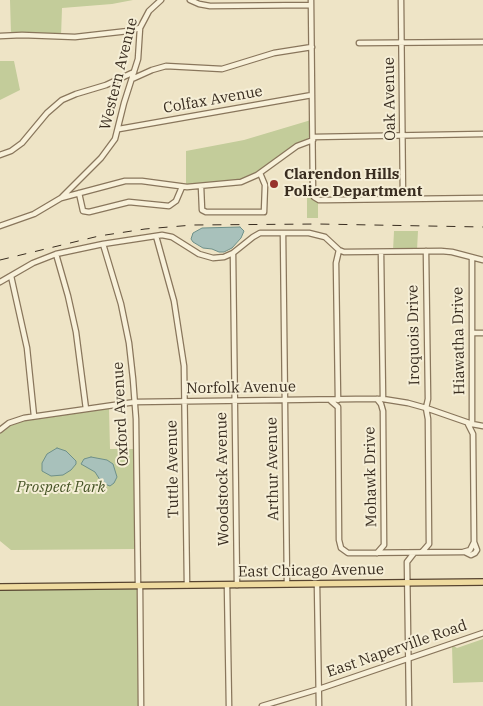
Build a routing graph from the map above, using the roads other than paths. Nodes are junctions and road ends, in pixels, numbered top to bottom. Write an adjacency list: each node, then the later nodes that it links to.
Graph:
1 (161, 0): 5 (street, Western Avenue)
2 (190, 0): 4 (street)
3 (401, 0): 9 (street, Oak Avenue)
4 (311, 3): 10 (street)
5 (140, 28): 6 (street); 11 (street, Western Avenue)
6 (0, 36)
7 (483, 42): 9 (street)
8 (359, 43): 9 (street)
9 (402, 43): 16 (street, Oak Avenue)
10 (312, 47): 12 (street); 13 (street)
11 (134, 72): 12 (street, Western Avenue); 18 (street)
12 (132, 79): 14 (street, Western Avenue)
13 (312, 95): 14 (street, Colfax Avenue); 17 (street)
14 (119, 129): 23 (street, Western Avenue)
15 (483, 134): 16 (street)
16 (402, 135): 17 (street); 25 (street, Oak Avenue)
17 (313, 138): 19 (street); 25 (street)
18 (0, 155)
19 (260, 173): 20 (street); 20 (street)
20 (201, 186): 21 (street)
21 (182, 187): 22 (street); 22 (street)
22 (79, 193): 23 (street)
23 (61, 198): 26 (street)
24 (483, 198): 25 (street)
25 (403, 199)
26 (0, 226)
27 (283, 233): 30 (street); 33 (street); 42 (street, Arthur Avenue)
28 (156, 236): 29 (street); 33 (street); 48 (street, Tuttle Avenue)
29 (103, 244): 34 (street); 47 (street, Oxford Avenue)
30 (339, 250): 32 (street); 44 (street)
31 (426, 251): 32 (street); 35 (street); 51 (street, Iroquois Drive)
32 (381, 252): 41 (street, Mohawk Drive)
33 (234, 253): 45 (street, Woodstock Avenue)
34 (56, 254): 37 (street); 50 (street)
35 (472, 258): 36 (street); 39 (street, Hiawatha Drive)
36 (483, 260)
37 (11, 276): 38 (street); 54 (street)
38 (0, 282)
39 (472, 333): 40 (street); 56 (street, Hiawatha Drive)
40 (483, 333)
41 (380, 399): 44 (street, Norfolk Avenue); 46 (street, Norfolk Avenue); 52 (street, Mohawk Drive)
42 (285, 400): 43 (street, Norfolk Avenue); 45 (street, Norfolk Avenue); 70 (street, Arthur Avenue)
43 (330, 400): 44 (street, Norfolk Avenue); 49 (street)
44 (341, 400): 49 (street)
45 (235, 401): 48 (street, Norfolk Avenue); 74 (street, Woodstock Avenue)
46 (393, 401): 51 (street, Norfolk Avenue); 52 (street)
47 (135, 402): 48 (street, Norfolk Avenue); 50 (street, Norfolk Avenue); 75 (street, Oxford Avenue)
48 (185, 402): 72 (street, Tuttle Avenue)
49 (338, 407): 62 (street)
50 (86, 408): 54 (street, Norfolk Avenue)
51 (426, 408): 53 (street, Norfolk Avenue); 55 (street, Iroquois Drive)
52 (383, 411): 61 (street, Mohawk Drive)
53 (439, 412): 55 (street); 56 (street, Norfolk Avenue)
54 (34, 416): 58 (street, Norfolk Avenue)
55 (428, 419): 60 (street, Iroquois Drive)
56 (470, 424): 57 (street, Norfolk Avenue); 59 (street, Hiawatha Drive)
57 (482, 426): 59 (street)
58 (0, 430)
59 (472, 434): 66 (street, Hiawatha Drive)
60 (429, 544): 65 (street); 66 (street)
61 (384, 545): 62 (street, Mohawk Drive); 63 (street)
62 (377, 553): 63 (street)
63 (395, 553): 64 (street); 67 (street)
64 (414, 553): 65 (street); 67 (street)
65 (421, 553): 66 (street)
66 (437, 553)
67 (407, 562): 69 (street)
68 (483, 582): 69 (main road, East Chicago Avenue)
69 (407, 583): 71 (main road, East Chicago Avenue); 78 (street)
70 (287, 584): 71 (main road, East Chicago Avenue); 74 (main road, East Chicago Avenue)
71 (317, 584): 79 (street)
72 (187, 585): 73 (main road, East Chicago Avenue); 75 (main road, East Chicago Avenue)
73 (227, 585): 74 (main road, East Chicago Avenue); 81 (street)
74 (237, 585)
75 (139, 586): 76 (main road, East Chicago Avenue); 80 (street, Oxford Avenue)
76 (0, 587)
77 (483, 633): 78 (street, East Naperville Road)
78 (408, 658): 79 (street, East Naperville Road); 84 (street)
79 (318, 689): 82 (street, East Naperville Road); 83 (street)
80 (141, 706)
81 (228, 706)
82 (262, 706)
83 (319, 706)
84 (408, 706)

